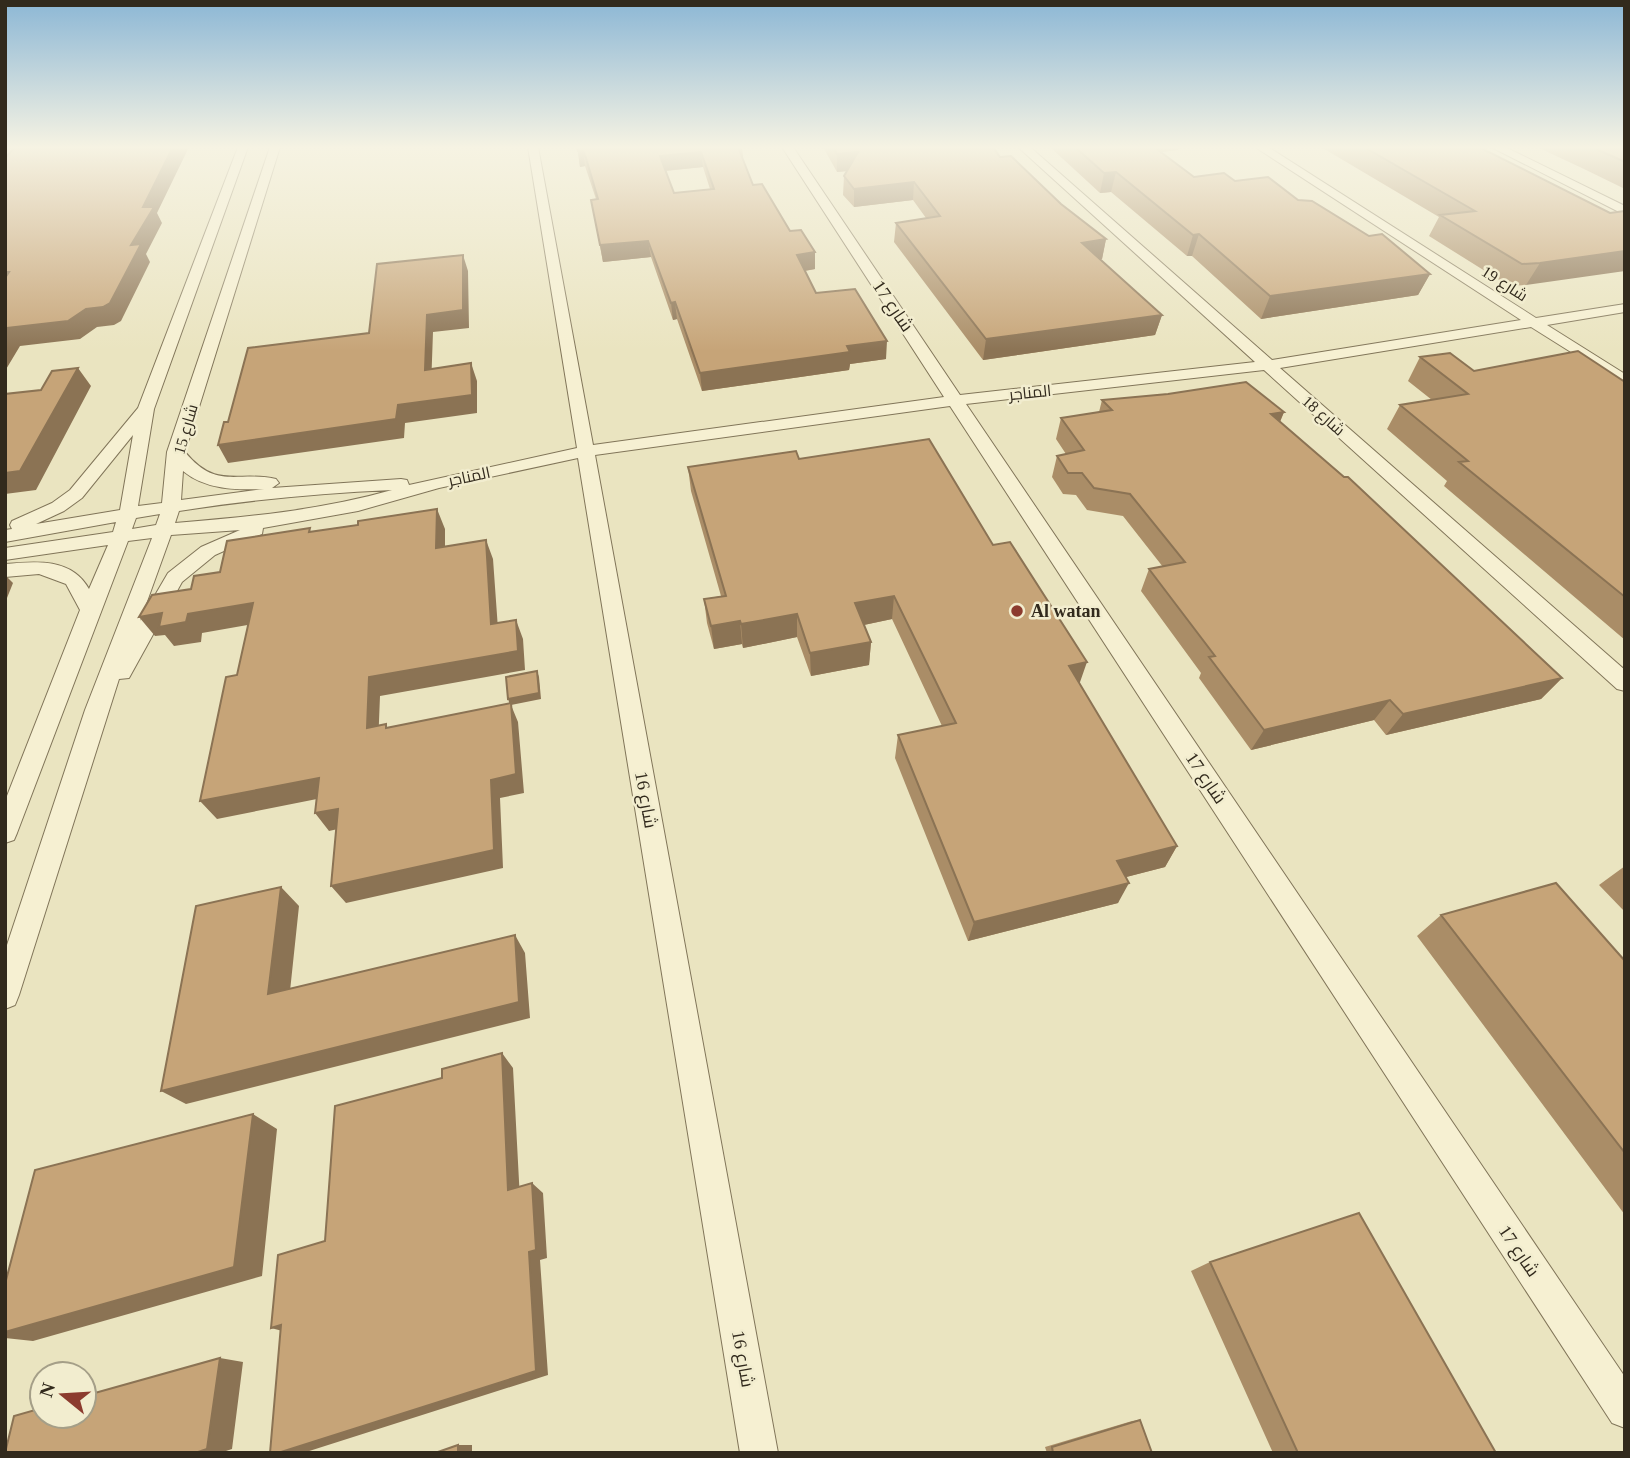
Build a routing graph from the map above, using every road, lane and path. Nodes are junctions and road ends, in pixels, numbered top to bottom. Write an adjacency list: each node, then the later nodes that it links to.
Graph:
1 (218, 215): 12 (street)
2 (253, 215): 14 (street, شارع 15)
3 (545, 215): 13 (street, شارع 16)
4 (832, 215): 11 (street, شارع 17)
5 (1099, 215): 9 (street, شارع 18)
6 (1365, 215): 8 (street, شارع 19)
7 (1625, 308): 8 (street, المناجر)
8 (1532, 322): 9 (street, المناجر); 10 (street, شارع 19)
9 (1268, 365): 11 (street, المناجر); 27 (street, شارع 18)
10 (1625, 381)
11 (956, 400): 13 (street, المناجر); 31 (street, شارع 17)
12 (146, 409): 18 (street); 20 (street)
13 (585, 451): 15 (street, المناجر); 32 (street, شارع 16)
14 (176, 452): 16 (street, المناجر); 17 (street, شارع 15)
15 (436, 483): 16 (street, المناجر); 19 (street, المناجر)
16 (365, 485): 17 (street, المناجر)
17 (171, 507): 18 (street, المناجر); 21 (street, شارع 15)
18 (128, 513): 22 (street, المناجر); 23 (street)
19 (274, 522): 21 (street, المناجر); 28 (street, شارع 15)
20 (5, 530)
21 (164, 530): 23 (street, المناجر); 28 (street, شارع 15)
22 (5, 536)
23 (120, 538): 24 (street, المناجر); 26 (street)
24 (5, 554)
25 (5, 571): 26 (street)
26 (90, 610): 29 (street)
27 (1625, 683)
28 (96, 710): 30 (street, شارع 15)
29 (5, 833)
30 (5, 995)
31 (1625, 1410)
32 (759, 1453)

